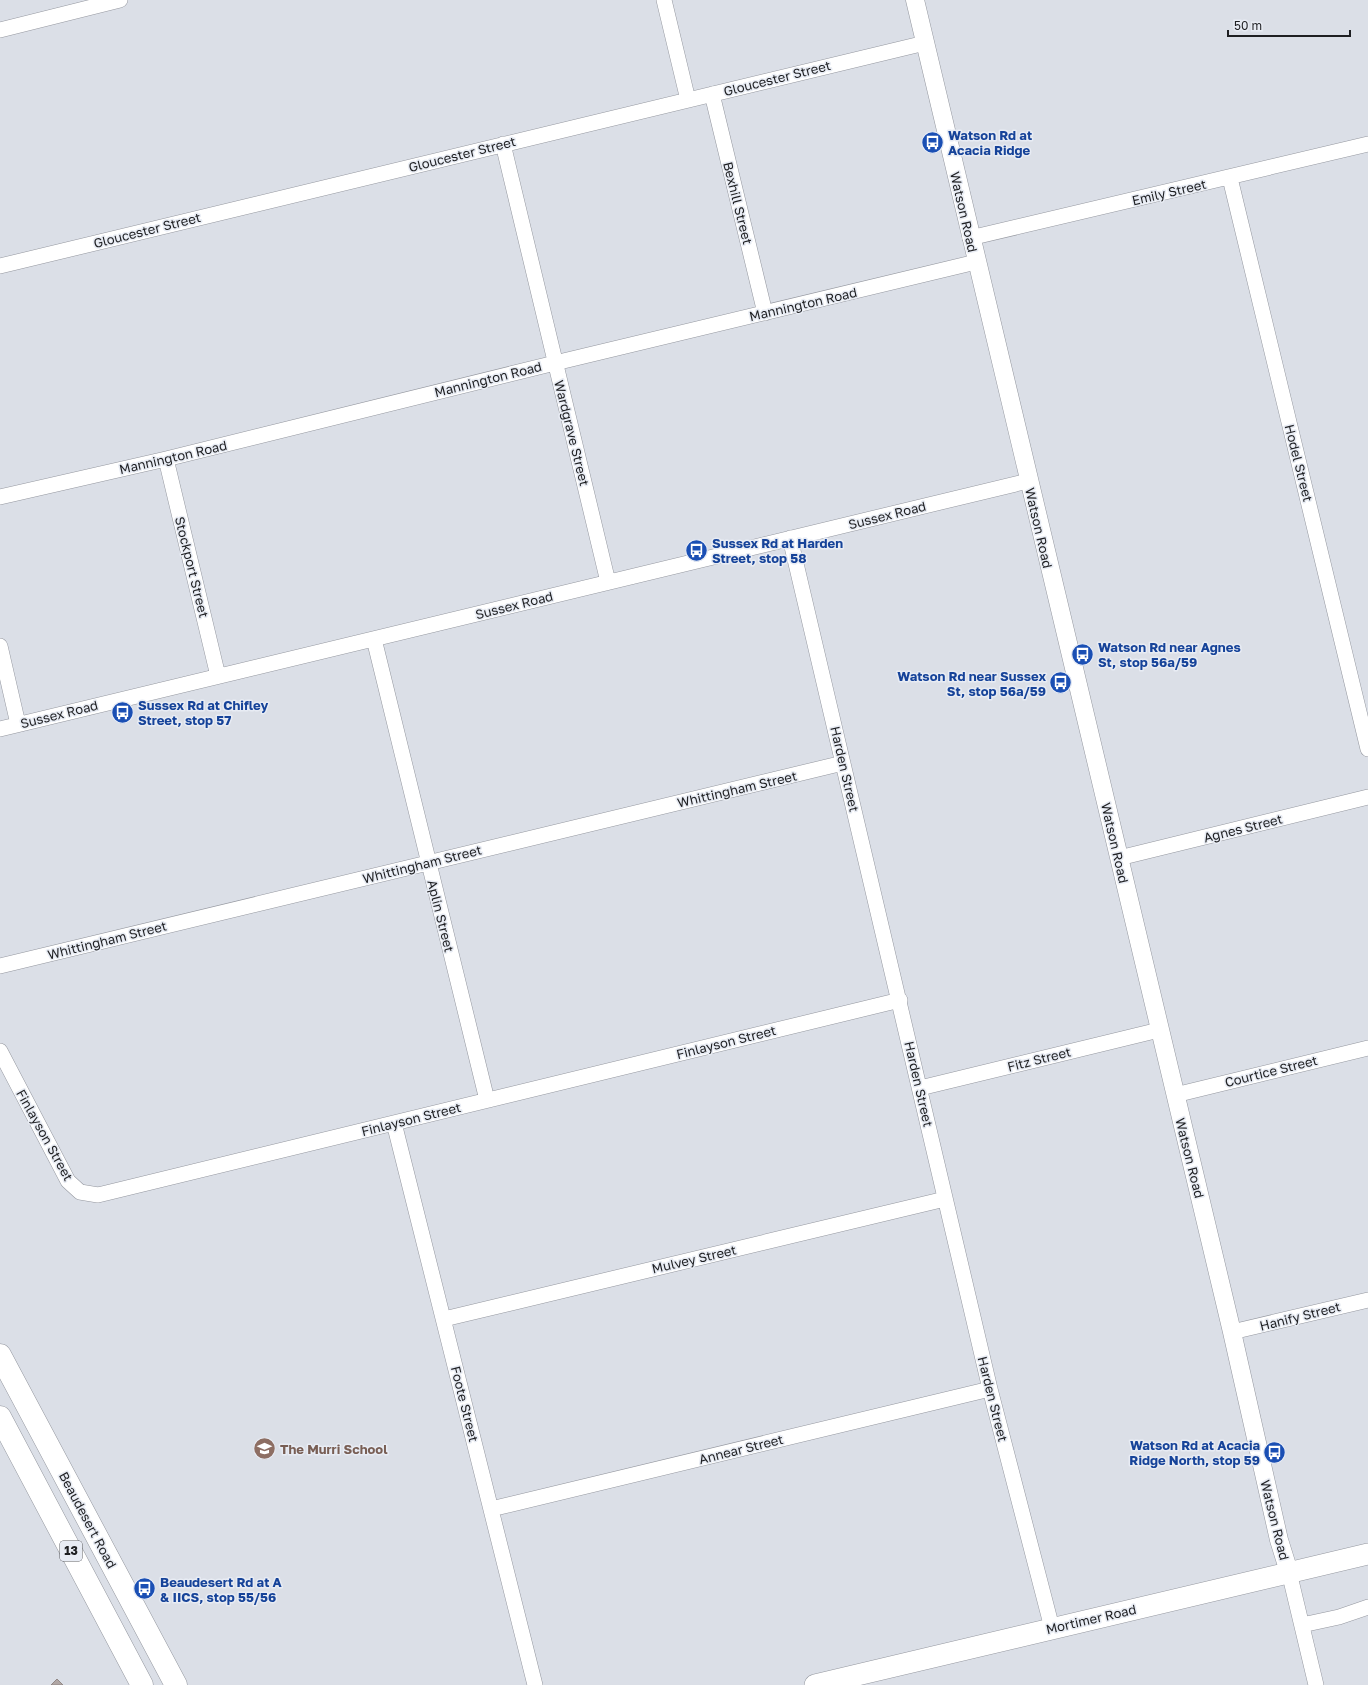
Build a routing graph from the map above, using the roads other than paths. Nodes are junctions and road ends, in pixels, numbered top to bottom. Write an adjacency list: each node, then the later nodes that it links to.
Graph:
1 (664, 0): 7 (street)
2 (915, 0): 5 (street, Watson Road)
3 (112, 1): 4 (street)
4 (0, 30)
5 (925, 43): 6 (street, Gloucester Street); 11 (street, Watson Road)
6 (712, 94): 7 (street, Gloucester Street); 14 (street, Bexhill Street)
7 (688, 100): 8 (street, Gloucester Street)
8 (502, 144): 13 (street, Gloucester Street); 15 (street, Wardgrave Street)
9 (1368, 144): 10 (street, Emily Street)
10 (1230, 178): 11 (street, Emily Street); 26 (street, Hodel Street)
11 (970, 238): 12 (street, Watson Road)
12 (976, 262): 14 (street, Mannington Road); 17 (street, Watson Road)
13 (0, 266)
14 (765, 313): 15 (street, Mannington Road)
15 (556, 362): 16 (street, Mannington Road); 20 (street, Wardgrave Street)
16 (166, 459): 18 (street, Mannington Road); 23 (street, Stockport Street)
17 (1028, 481): 19 (street, Sussex Road); 29 (street, Watson Road)
18 (0, 497)
19 (790, 538): 20 (street, Sussex Road); 27 (street, Harden Street)
20 (608, 582): 21 (street, Sussex Road)
21 (374, 639): 23 (street, Sussex Road); 30 (street, Aplin Street)
22 (0, 646): 24 (street)
23 (218, 676): 24 (street, Sussex Road)
24 (18, 724): 25 (street, Sussex Road)
25 (0, 729)
26 (1368, 749)
27 (843, 763): 30 (street, Whittingham Street); 32 (street, Harden Street)
28 (1368, 797): 29 (street, Agnes Street)
29 (1118, 858): 33 (street, Watson Road)
30 (428, 863): 31 (street, Whittingham Street); 38 (street, Aplin Street)
31 (0, 966)
32 (900, 1000): 36 (street, Harden Street); 38 (street, Finlayson Street)
33 (1159, 1030): 36 (street, Fitz Street); 37 (street, Watson Road)
34 (1368, 1048): 37 (street, Courtice Street)
35 (0, 1051): 39 (street, Finlayson Street)
36 (920, 1088): 40 (street, Harden Street)
37 (1175, 1095): 43 (street, Watson Road)
38 (486, 1100): 39 (street, Finlayson Street)
39 (394, 1123): 42 (street, Foote Street)
40 (945, 1199): 42 (street, Mulvey Street); 45 (street, Harden Street)
41 (1368, 1300): 43 (street, Hanify Street)
42 (444, 1319): 47 (street, Foote Street)
43 (1232, 1332): 49 (street, Watson Road)
44 (0, 1355): 54 (highway, Beaudesert Road / 13)
45 (990, 1389): 47 (street, Annear Street); 52 (street, Harden Street)
46 (0, 1417): 53 (highway, 13)
47 (491, 1509): 55 (street, Foote Street)
48 (1368, 1554): 49 (main road, Mortimer Road)
49 (1288, 1572): 51 (street, Watson Road); 52 (main road, Mortimer Road)
50 (1368, 1607): 51 (street)
51 (1302, 1625): 57 (street, Watson Road)
52 (1052, 1628): 56 (main road, Mortimer Road)
53 (142, 1685)
54 (176, 1685)
55 (534, 1685)
56 (814, 1685)
57 (1316, 1685)

